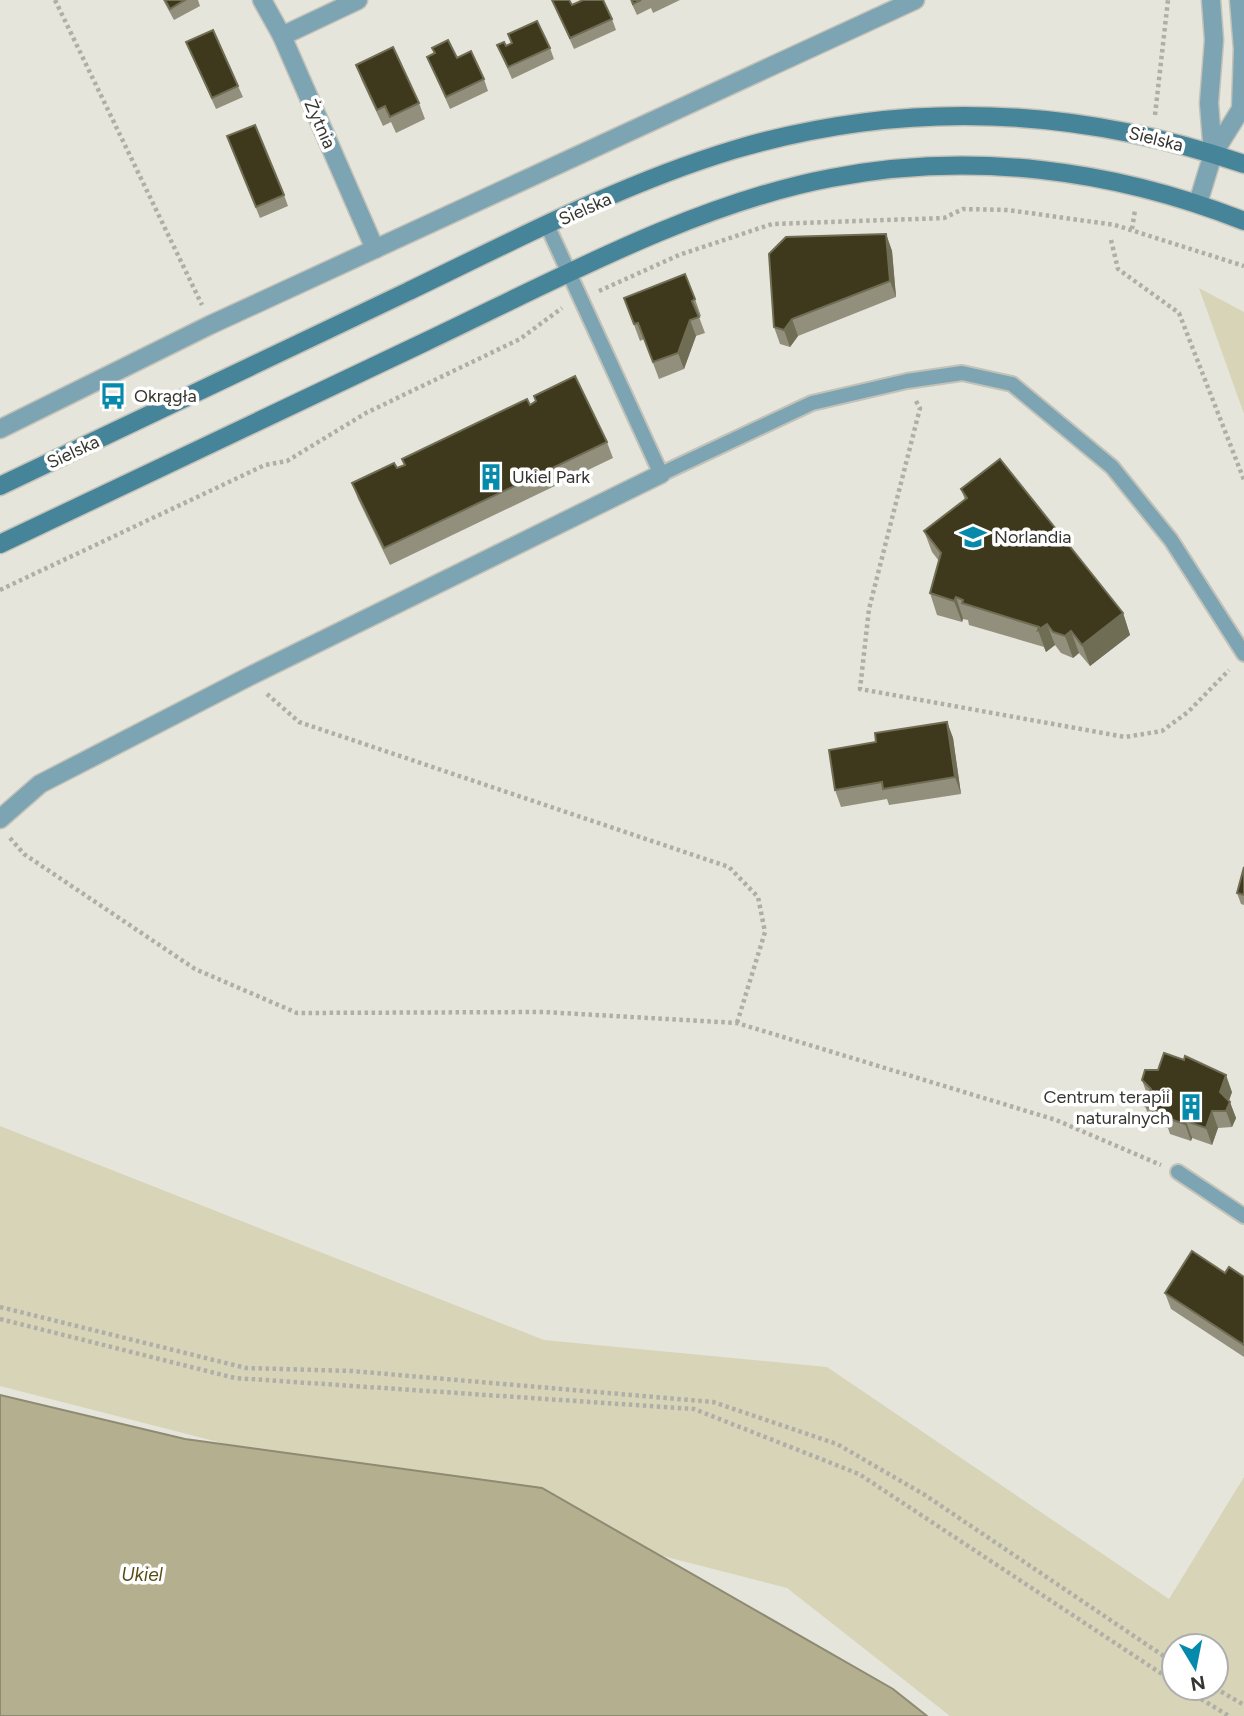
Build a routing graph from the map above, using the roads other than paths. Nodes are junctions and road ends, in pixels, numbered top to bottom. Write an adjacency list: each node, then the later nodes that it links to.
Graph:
1 (262, 0): 6 (street, Żytnia)
2 (358, 0): 6 (street)
3 (915, 0): 12 (street)
4 (1211, 0): 7 (street, Sielska)
5 (1239, 0): 7 (street, Sielska)
6 (282, 36): 12 (street, Żytnia)
7 (1213, 154): 8 (main road, Sielska); 9 (street, Sielska); 11 (main road, Sielska)
8 (1244, 164)
9 (1198, 203): 10 (main road); 13 (main road)
10 (1244, 221)
11 (547, 225): 13 (lane); 16 (main road, Sielska)
12 (374, 249): 14 (street)
13 (568, 275): 15 (lane); 17 (main road)
14 (0, 429)
15 (661, 474): 18 (lane); 19 (street)
16 (0, 486)
17 (0, 544)
18 (1239, 659)
19 (0, 819)
20 (1178, 1172): 21 (lane)
21 (1244, 1216)

